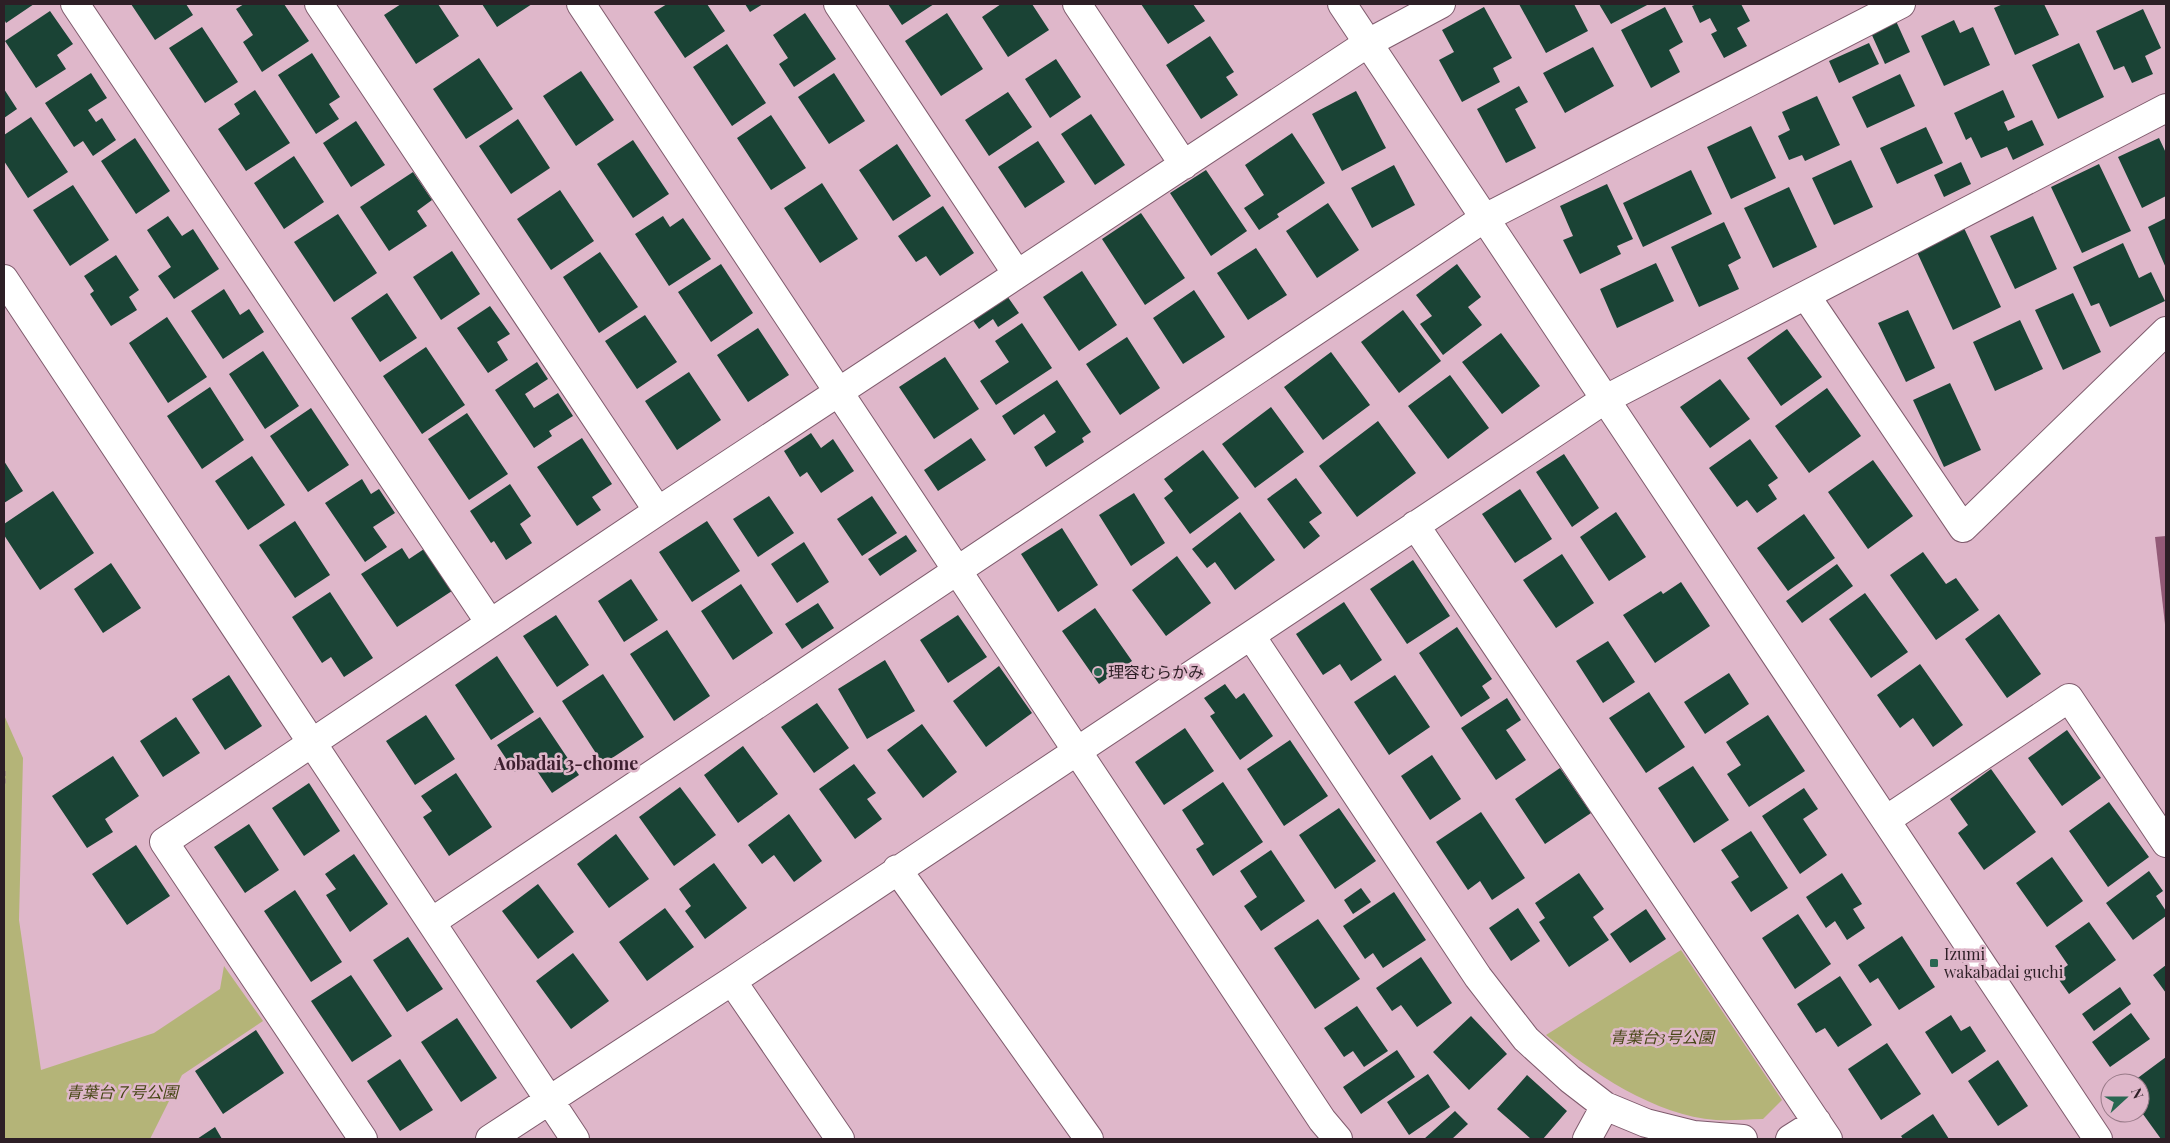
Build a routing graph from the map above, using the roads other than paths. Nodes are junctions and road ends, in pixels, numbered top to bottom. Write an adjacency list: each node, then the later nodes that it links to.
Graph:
1 (74, 4): 22 (street)
2 (319, 4): 19 (street)
3 (581, 4): 17 (street)
4 (838, 4): 13 (street)
5 (1077, 4): 11 (street)
6 (1342, 4): 9 (street)
7 (1441, 4): 9 (street)
8 (1901, 4): 12 (street)
9 (1368, 43): 11 (street); 12 (street)
10 (2166, 108): 15 (street)
11 (1184, 165): 13 (street)
12 (1483, 219): 18 (street); 21 (street)
13 (1017, 274): 17 (street)
14 (4, 278): 24 (street)
15 (1806, 296): 16 (street); 18 (street)
16 (2166, 331)
17 (840, 393): 19 (street); 21 (street)
18 (1604, 400): 20 (street); 26 (street)
19 (658, 511): 22 (street)
20 (1416, 525): 23 (street); 33 (street)
21 (958, 570): 25 (street); 29 (street)
22 (490, 623): 24 (street)
23 (1251, 636): 25 (street); 32 (street)
24 (312, 742): 29 (street); 34 (street)
25 (1078, 750): 28 (street); 39 (street)
26 (1886, 820): 27 (street); 43 (street)
27 (2166, 842)
28 (897, 869): 30 (street); 38 (street)
29 (432, 921): 31 (street)
30 (732, 981): 31 (street); 37 (street)
31 (550, 1100): 35 (street); 36 (street)
32 (1605, 1106): 40 (street); 41 (street)
33 (1822, 1130): 42 (street)
34 (363, 1139)
35 (490, 1139)
36 (575, 1139)
37 (840, 1139)
38 (1089, 1139)
39 (1338, 1139)
40 (1587, 1139)
41 (1743, 1139)
42 (1790, 1139)
43 (2098, 1139)

